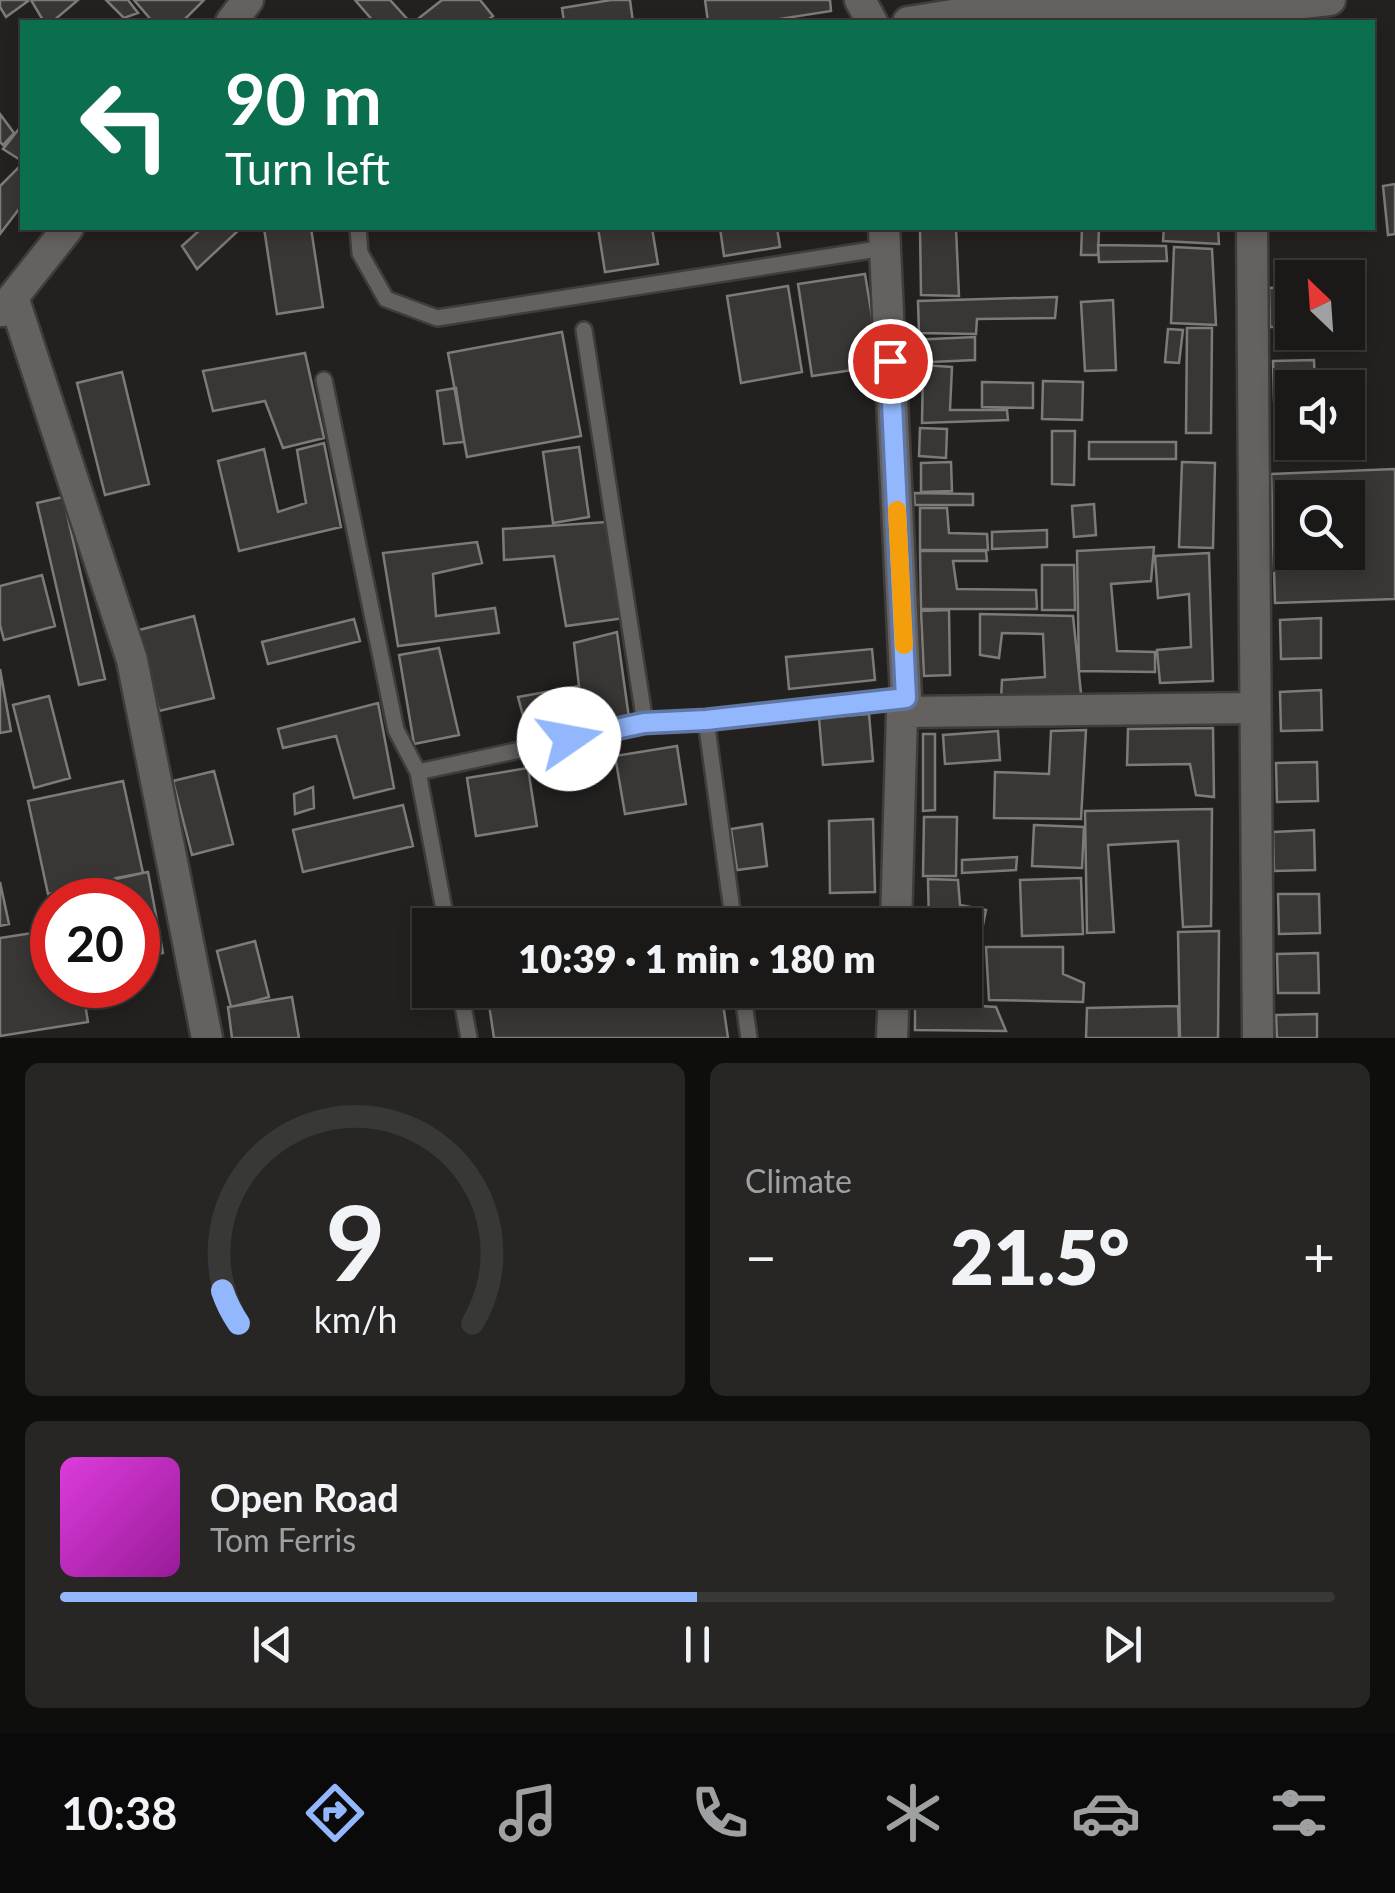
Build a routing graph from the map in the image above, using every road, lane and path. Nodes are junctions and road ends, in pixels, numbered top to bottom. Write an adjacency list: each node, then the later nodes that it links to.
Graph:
1 (248, 0): 5 (street)
2 (1330, 0): 4 (street)
3 (1080, 5): 4 (street); 6 (street)
4 (1250, 10)
5 (233, 20)
6 (921, 20)
7 (66, 230): 11 (street)
8 (358, 230): 10 (lane)
9 (1252, 230): 15 (street)
10 (884, 238): 14 (street)
11 (6, 305): 25 (street)
12 (584, 330): 17 (lane)
13 (324, 380): 18 (lane)
14 (904, 705): 15 (street); 16 (lane); 21 (street)
15 (1254, 708): 29 (street)
16 (706, 720): 17 (lane); 20 (lane)
17 (644, 723): 18 (lane)
18 (418, 772): 19 (lane)
19 (445, 908)
20 (732, 908)
21 (897, 908)
22 (463, 1008): 26 (lane)
23 (745, 1008): 27 (lane)
24 (893, 1008): 28 (street)
25 (207, 1038)
26 (469, 1038)
27 (749, 1038)
28 (892, 1038)
29 (1258, 1038)

